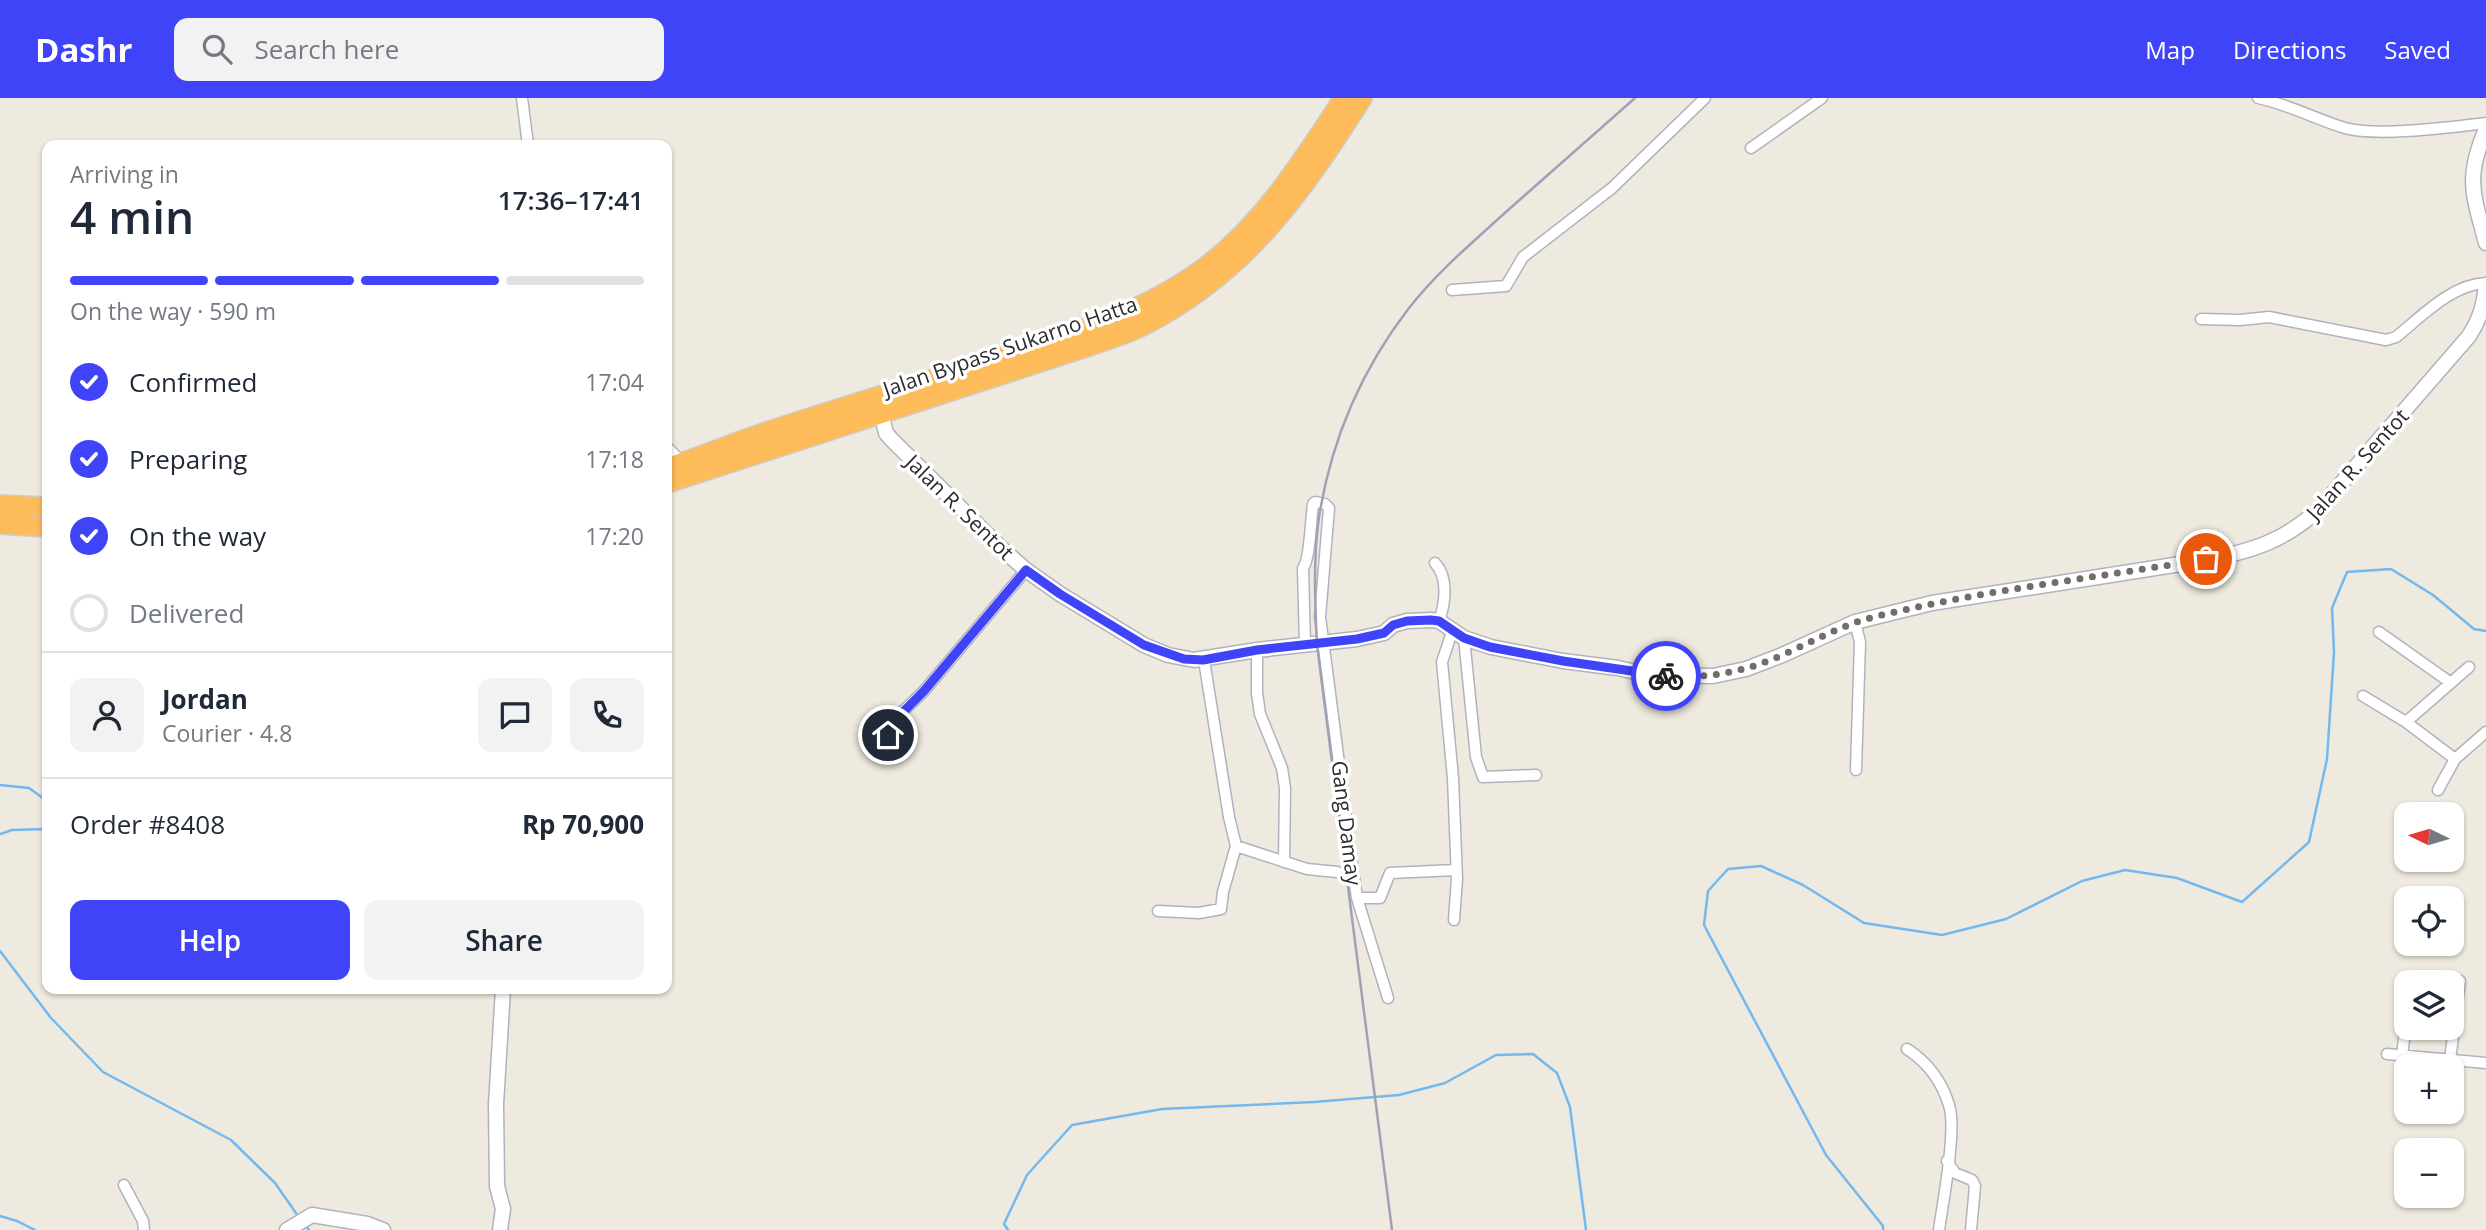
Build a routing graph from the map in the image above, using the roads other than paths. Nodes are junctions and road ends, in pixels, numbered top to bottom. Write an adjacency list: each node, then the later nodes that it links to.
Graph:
1 (522, 98): 9 (street)
2 (1345, 98): 15 (highway, Jalan Bypass Sukarno Hatta)
3 (1362, 98): 15 (highway, Jalan Bypass Sukarno Hatta)
4 (1705, 98): 13 (street)
5 (1822, 98): 10 (street)
6 (2258, 98): 7 (street)
7 (2486, 123)
8 (2486, 129): 11 (street)
9 (527, 140)
10 (1751, 148)
11 (2486, 243)
12 (2486, 284): 14 (street); 25 (street, Jalan R. Sentot)
13 (1452, 290)
14 (2201, 319)
15 (879, 406): 16 (highway, Jalan Bypass Sukarno Hatta); 17 (highway, Jalan Bypass Sukarno Hatta); 23 (street, Jalan R. Sentot)
16 (673, 466)
17 (672, 481)
18 (0, 505): 19 (highway)
19 (42, 508)
20 (0, 524): 21 (highway)
21 (42, 527)
22 (1435, 564): 24 (street)
23 (1026, 570): 31 (street, Jalan R. Sentot); 37 (street)
24 (1439, 621): 27 (street, Jalan R. Sentot); 28 (street, Jalan R. Sentot)
25 (1855, 622): 27 (street, Jalan R. Sentot); 39 (street)
26 (2379, 632): 33 (street)
27 (1458, 635): 40 (street); 44 (street)
28 (1323, 644): 29 (street, Jalan R. Sentot); 29 (street, Gang Damay); 46 (street, Gang Damay)
29 (1305, 646): 30 (street, Jalan R. Sentot)
30 (1257, 650): 31 (street, Jalan R. Sentot); 43 (street)
31 (1203, 660): 42 (street)
32 (2469, 667): 33 (street)
33 (2451, 682): 35 (street)
34 (2363, 696): 35 (street)
35 (2406, 722): 38 (street)
36 (2486, 732): 38 (street)
37 (877, 756)
38 (2455, 759): 41 (street)
39 (1856, 770)
40 (1536, 775)
41 (2438, 790)
42 (1236, 846): 43 (street); 47 (street)
43 (1284, 862): 45 (street)
44 (1457, 870): 46 (street); 48 (street)
45 (1337, 872)
46 (1357, 898): 50 (street, Gang Damay)
47 (1158, 911)
48 (1454, 920)
49 (503, 994): 61 (street)
50 (1388, 998)
51 (1907, 1049): 56 (street)
52 (2387, 1054): 53 (street)
53 (2394, 1054)
54 (2464, 1061): 55 (street)
55 (2486, 1063)
56 (1947, 1161): 62 (street); 63 (street)
57 (124, 1185): 58 (street)
58 (144, 1230)
59 (287, 1230): 60 (street)
60 (383, 1230)
61 (500, 1230)
62 (1939, 1230)
63 (1971, 1230)

